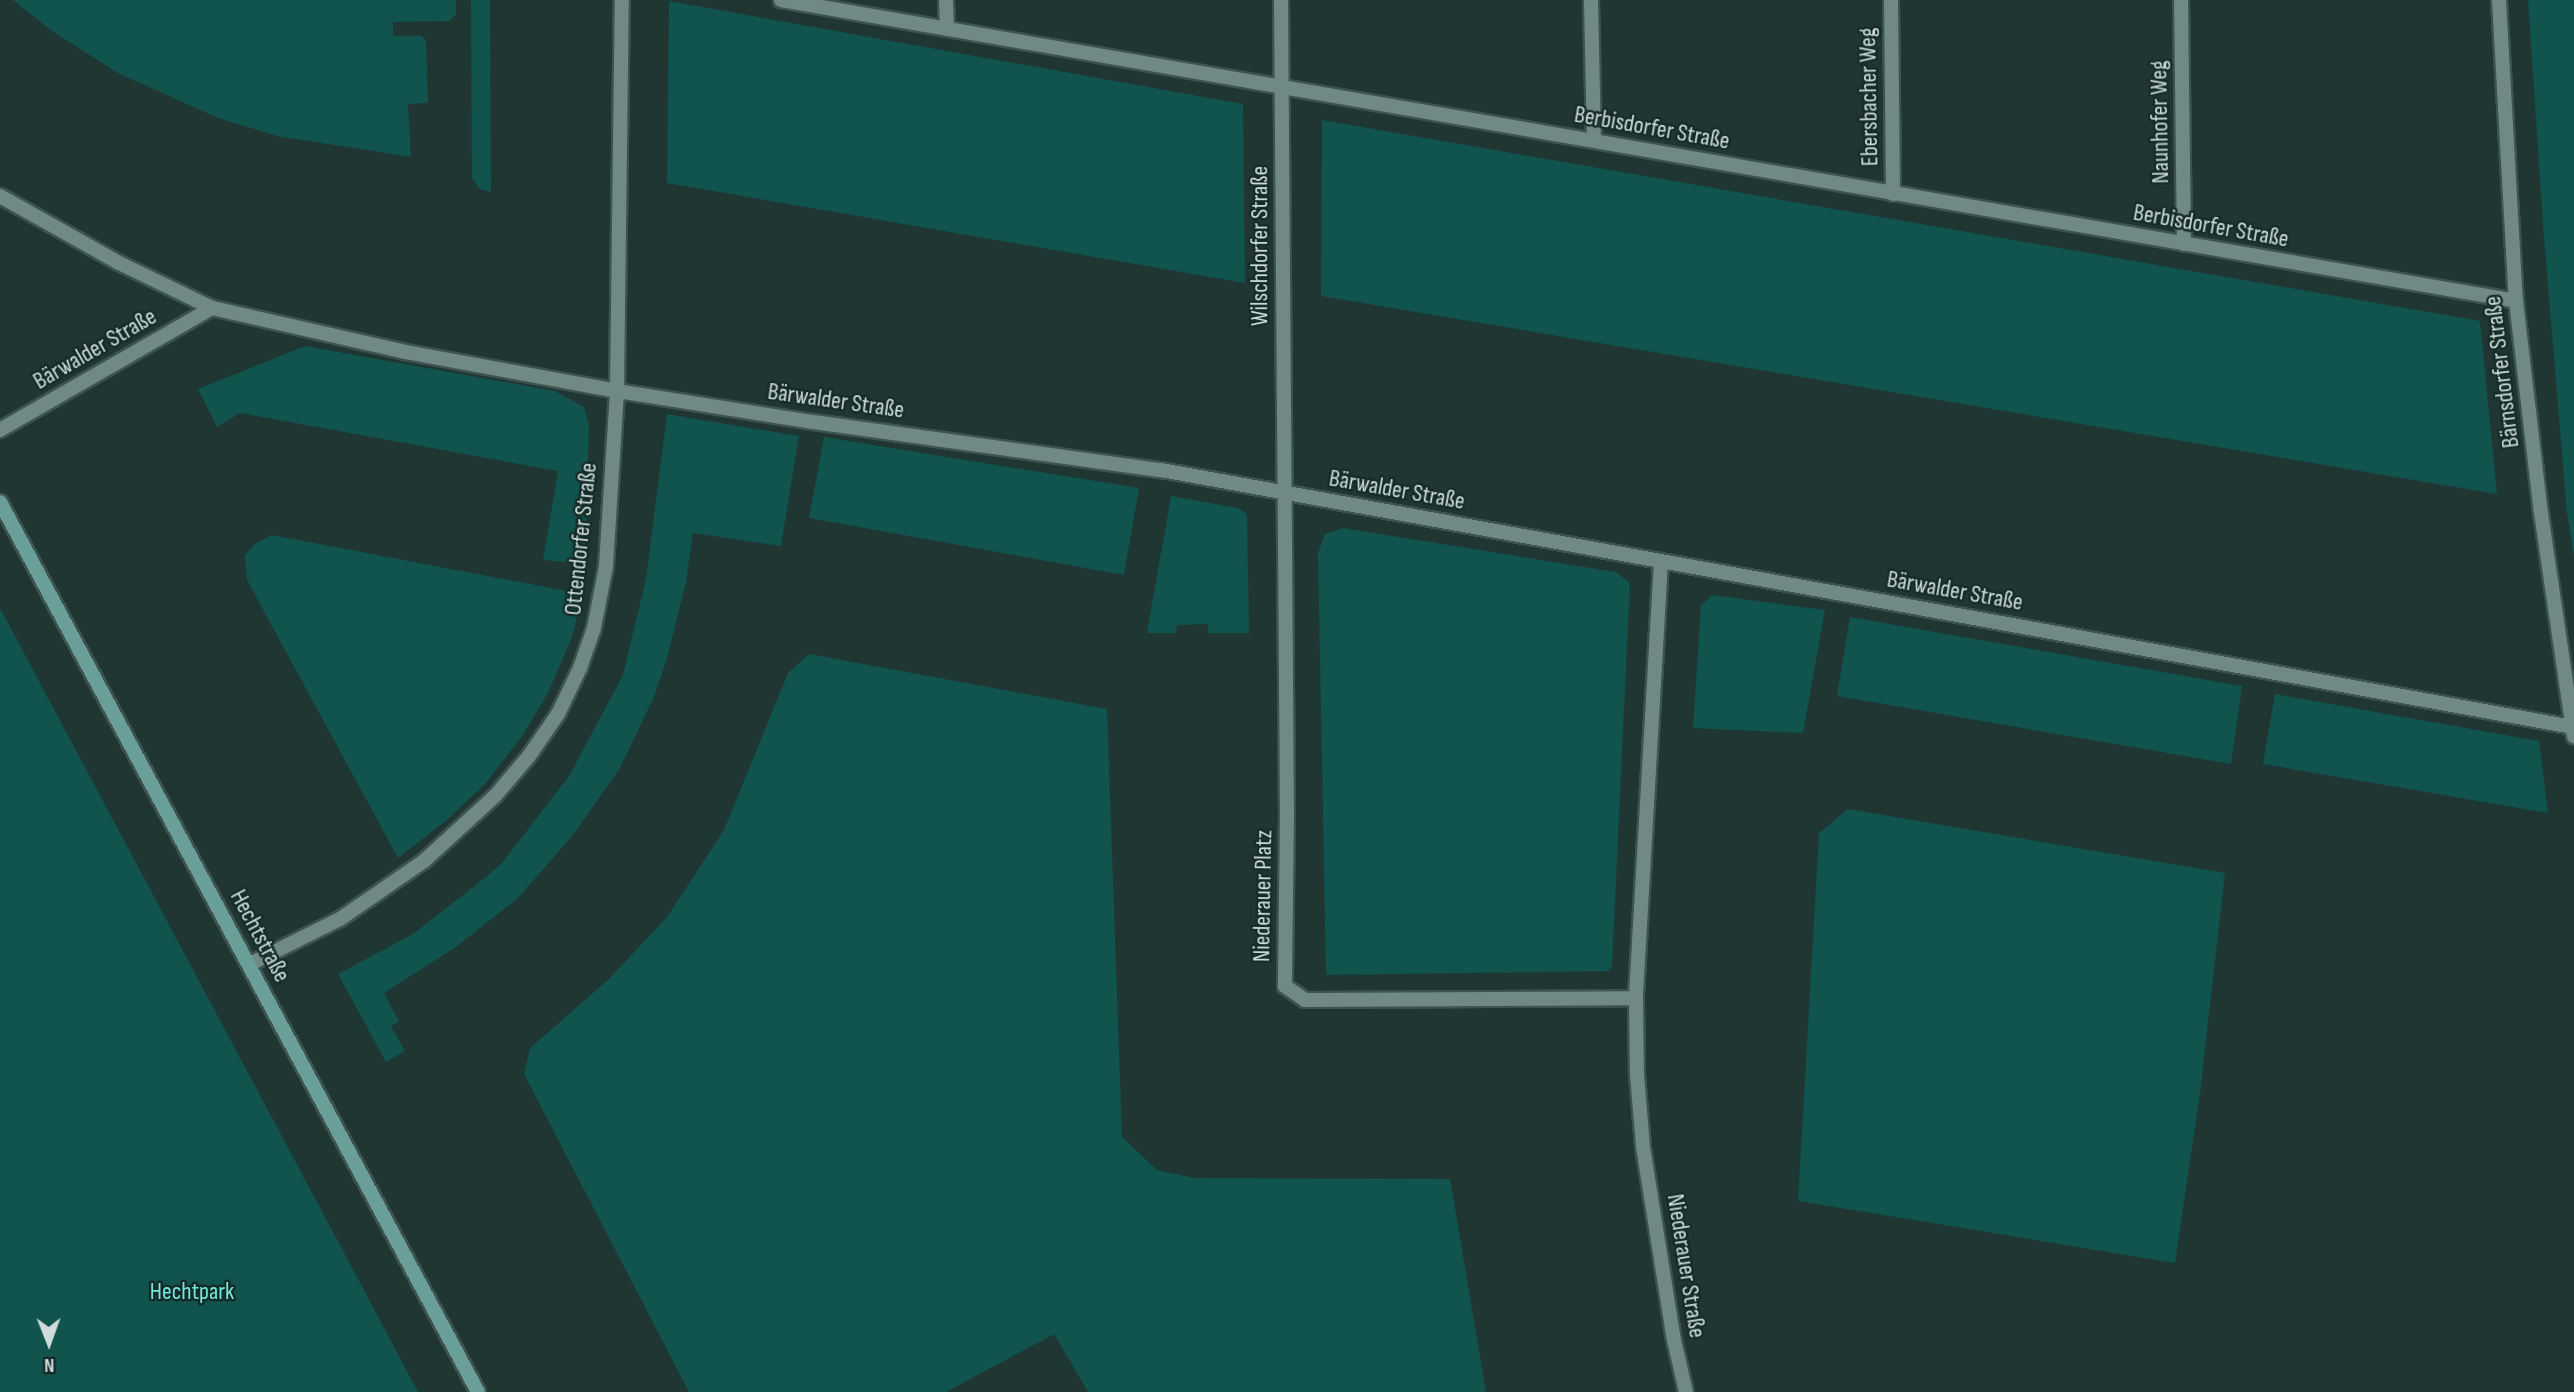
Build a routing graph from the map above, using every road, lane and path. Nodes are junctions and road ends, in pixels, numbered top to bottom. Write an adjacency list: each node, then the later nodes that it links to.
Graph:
1 (622, 0): 17 (street, Ottendorfer Straße)
2 (781, 0): 9 (street, Berbisdorfer Straße)
3 (946, 0): 9 (street)
4 (1281, 0): 10 (street, Wilschdorfer Straße)
5 (1591, 0): 11 (street)
6 (1891, 0): 12 (street, Ebersbacher Weg)
7 (2181, 0): 14 (street, Naunhofer Weg)
8 (2499, 0): 15 (street, Bärnsdorfer Straße)
9 (947, 29): 10 (street, Berbisdorfer Straße)
10 (1281, 87): 11 (street, Berbisdorfer Straße); 19 (street, Wilschdorfer Straße)
11 (1594, 141): 12 (street, Berbisdorfer Straße)
12 (1894, 194): 14 (street, Berbisdorfer Straße)
13 (0, 196): 16 (street, Bärwalder Straße)
14 (2184, 244): 15 (street, Berbisdorfer Straße)
15 (2516, 301): 22 (street, Bärnsdorfer Straße)
16 (212, 308): 17 (street, Bärwalder Straße); 18 (street, Bärwalder Straße)
17 (617, 391): 19 (street, Bärwalder Straße); 23 (street, Ottendorfer Straße)
18 (0, 430)
19 (1283, 492): 21 (street, Bärwalder Straße); 24 (street, Niederauer Platz)
20 (0, 502): 23 (street, Hechtstraße)
21 (1661, 561): 22 (street, Bärwalder Straße); 24 (street)
22 (2573, 732)
23 (250, 964): 25 (street, Hechtstraße)
24 (1636, 998): 26 (street, Niederauer Straße)
25 (478, 1392)
26 (1686, 1392)

